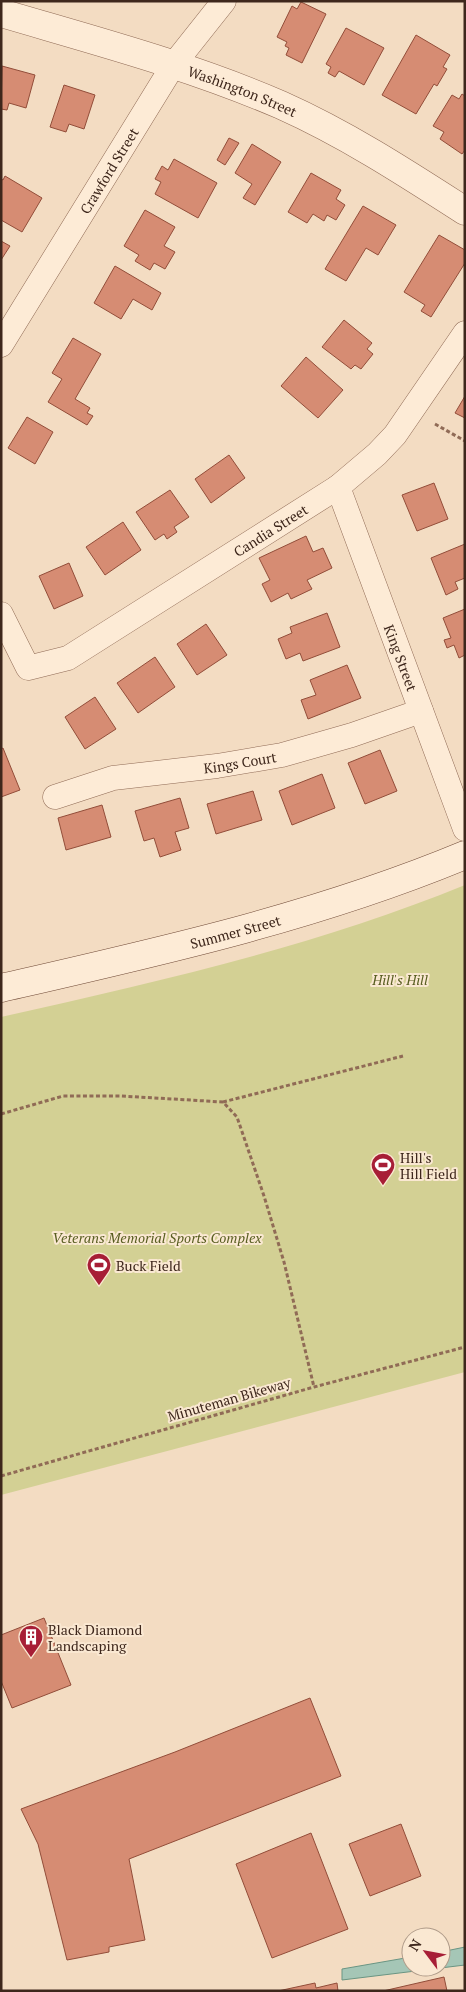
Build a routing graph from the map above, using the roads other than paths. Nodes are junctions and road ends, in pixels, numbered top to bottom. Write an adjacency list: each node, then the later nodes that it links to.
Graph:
1 (224, 1): 3 (street, Crawford Street)
2 (1, 13): 3 (street, Washington Street)
3 (174, 64): 4 (street, Washington Street); 6 (street, Crawford Street)
4 (465, 211)
5 (465, 333): 7 (street, Candia Street)
6 (1, 345)
7 (338, 487): 8 (street, Candia Street); 9 (street, King Street)
8 (1, 614)
9 (421, 711): 10 (street, Kings Court); 11 (street, King Street)
10 (55, 797)
11 (465, 829)
12 (465, 855): 13 (street, Summer Street)
13 (1, 988)

